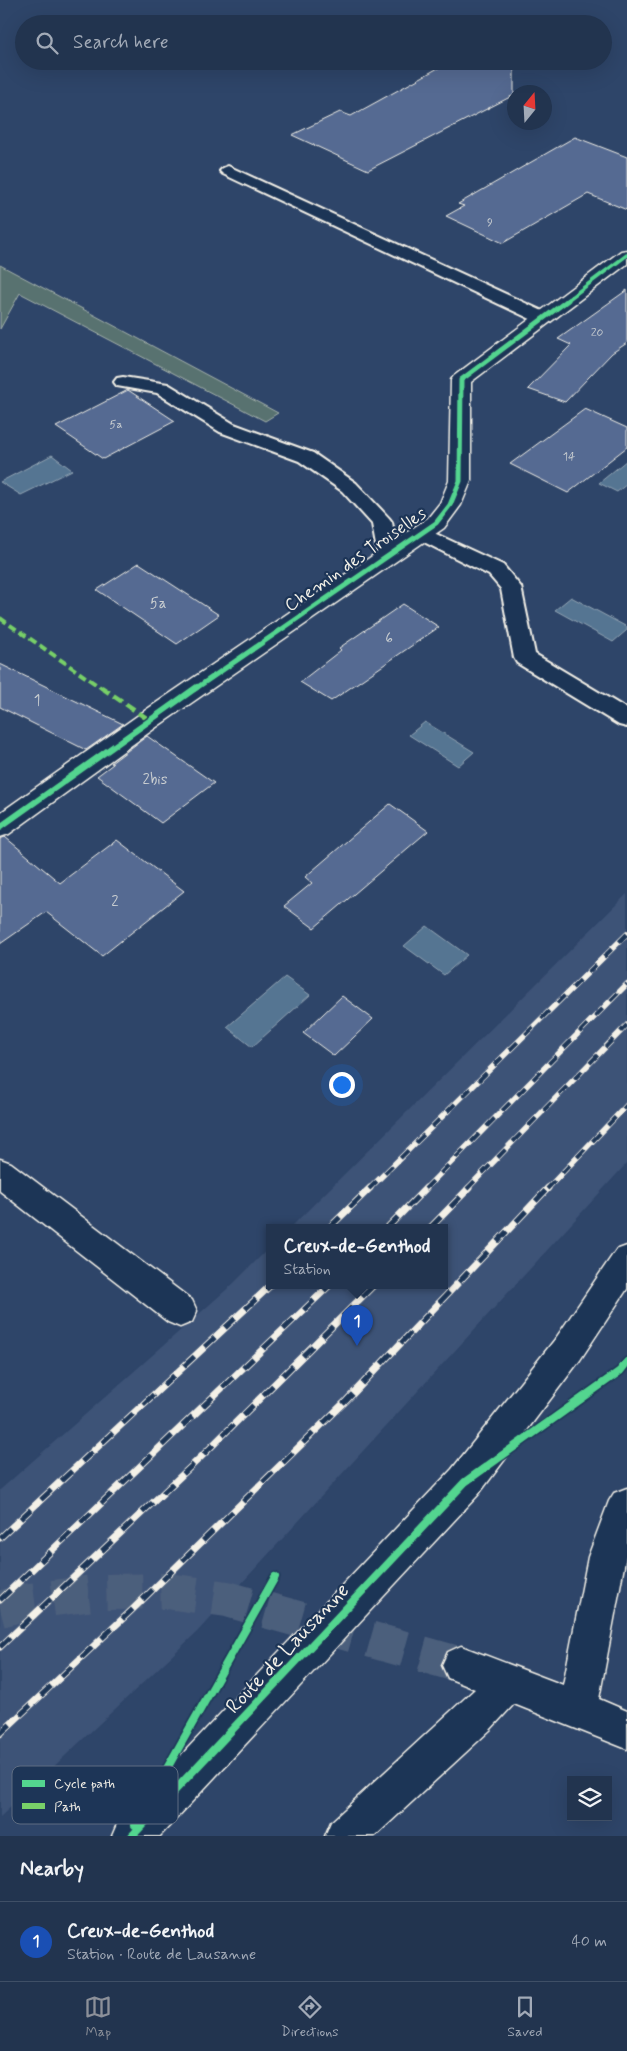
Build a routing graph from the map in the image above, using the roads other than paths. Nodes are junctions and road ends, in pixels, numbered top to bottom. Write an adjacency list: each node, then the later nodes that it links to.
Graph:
1 (228, 171): 3 (lane)
2 (627, 255): 3 (street, Chemin des Troiselles)
3 (543, 318): 5 (street, Chemin des Troiselles)
4 (123, 382): 6 (lane)
5 (421, 533): 6 (street, Chemin des Troiselles); 7 (lane, Chemin des Troiselles)
6 (388, 556): 8 (street, Chemin des Troiselles)
7 (627, 719)
8 (0, 827)
9 (0, 1173): 11 (street)
10 (627, 1262): 17 (street, Route de Lausanne)
11 (180, 1311)
12 (627, 1506): 15 (street)
13 (461, 1665): 14 (street)
14 (508, 1682): 15 (street); 20 (street)
15 (578, 1710): 16 (street)
16 (627, 1730)
17 (178, 1787)
18 (143, 1824): 19 (street, Route de Lausanne)
19 (132, 1836)
20 (346, 1836)

